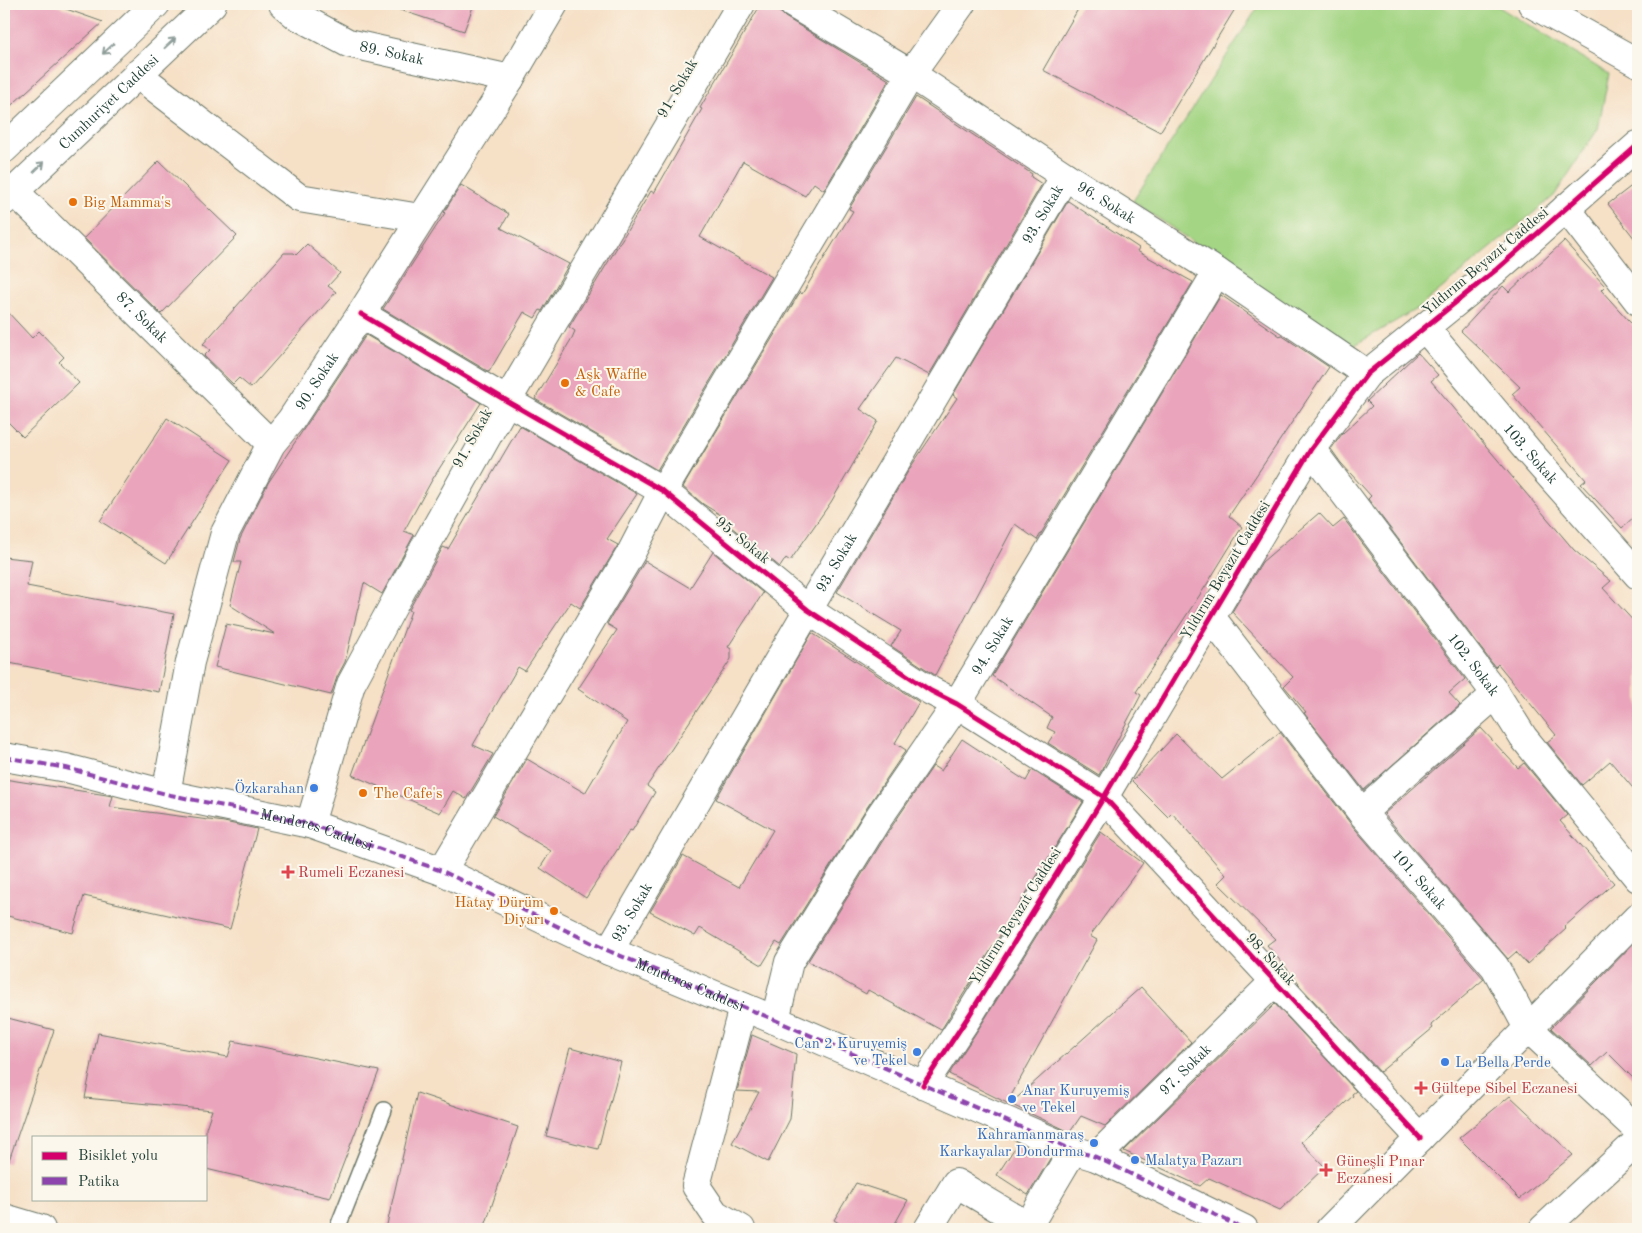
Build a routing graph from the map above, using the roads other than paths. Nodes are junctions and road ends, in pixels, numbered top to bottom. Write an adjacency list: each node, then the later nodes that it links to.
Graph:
1 (156, 4): 14 (street, one-way to 14)
2 (212, 4): 10 (street, Cumhuriyet Caddesi, one-way to 2)
3 (282, 4): 12 (street, 89. Sokak)
4 (554, 4): 12 (street, 90. Sokak)
5 (741, 4): 24 (street, 91. Sokak)
6 (793, 4): 11 (street, 96. Sokak)
7 (961, 4): 11 (street)
8 (1549, 8): 9 (street)
9 (1638, 63)
10 (137, 74): 16 (street, Cumhuriyet Caddesi, one-way to 10); 18 (street)
11 (911, 74): 15 (street, 96. Sokak); 27 (street)
12 (510, 79): 18 (street, 90. Sokak)
13 (1638, 145): 17 (street, Yıldırım Beyazıt Caddesi)
14 (4, 149)
15 (1065, 176): 19 (street, 96. Sokak); 29 (street, 93. Sokak)
16 (9, 196): 25 (street, 87. Sokak)
17 (1566, 208): 20 (street); 22 (street, Yıldırım Beyazıt Caddesi)
18 (420, 218): 21 (street, 90. Sokak)
19 (1217, 272): 23 (street, 96. Sokak); 32 (street, 94. Sokak)
20 (1638, 301)
21 (360, 314): 24 (street, 95. Sokak); 25 (street, 90. Sokak)
22 (1425, 328): 23 (street, Yıldırım Beyazıt Caddesi); 28 (street, 103. Sokak)
23 (1367, 374): 26 (street, Yıldırım Beyazıt Caddesi)
24 (507, 401): 27 (street, 95. Sokak); 37 (street, 91. Sokak)
25 (271, 444): 34 (street, 90. Sokak)
26 (1312, 449): 30 (street, Yıldırım Beyazıt Caddesi); 31 (street, 102. Sokak)
27 (663, 491): 29 (street, 95. Sokak); 38 (street)
28 (1638, 575)
29 (808, 610): 32 (street, 95. Sokak); 41 (street, 93. Sokak)
30 (1211, 617): 35 (street, Yıldırım Beyazıt Caddesi); 36 (street, 101. Sokak)
31 (1496, 694): 36 (street); 39 (street, 102. Sokak)
32 (956, 704): 35 (street, 95. Sokak); 44 (street, 94. Sokak)
33 (4, 757): 34 (street, Menderes Caddesi)
34 (166, 794): 37 (street, Menderes Caddesi)
35 (1104, 797): 42 (street, 98. Sokak); 46 (street, Yıldırım Beyazıt Caddesi)
36 (1362, 813): 45 (street, 101. Sokak)
37 (310, 824): 38 (street, Menderes Caddesi)
38 (442, 871): 41 (street, Menderes Caddesi)
39 (1638, 878)
40 (1638, 917): 45 (street)
41 (609, 951): 43 (street, Menderes Caddesi)
42 (1274, 982): 49 (street, 98. Sokak); 51 (street, 97. Sokak)
43 (743, 1007): 44 (street, Menderes Caddesi); 55 (street)
44 (775, 1020): 46 (street, Menderes Caddesi)
45 (1528, 1028): 48 (street, 101. Sokak); 49 (street)
46 (923, 1084): 51 (street, Menderes Caddesi)
47 (384, 1110): 54 (lane)
48 (1638, 1130)
49 (1420, 1138): 58 (street)
50 (1638, 1141): 59 (street)
51 (1084, 1154): 56 (street, 97. Sokak); 57 (street, Menderes Caddesi)
52 (4, 1218): 53 (street)
53 (41, 1229)
54 (337, 1229)
55 (741, 1229)
56 (928, 1229)
57 (1244, 1229)
58 (1330, 1229)
59 (1543, 1229)

